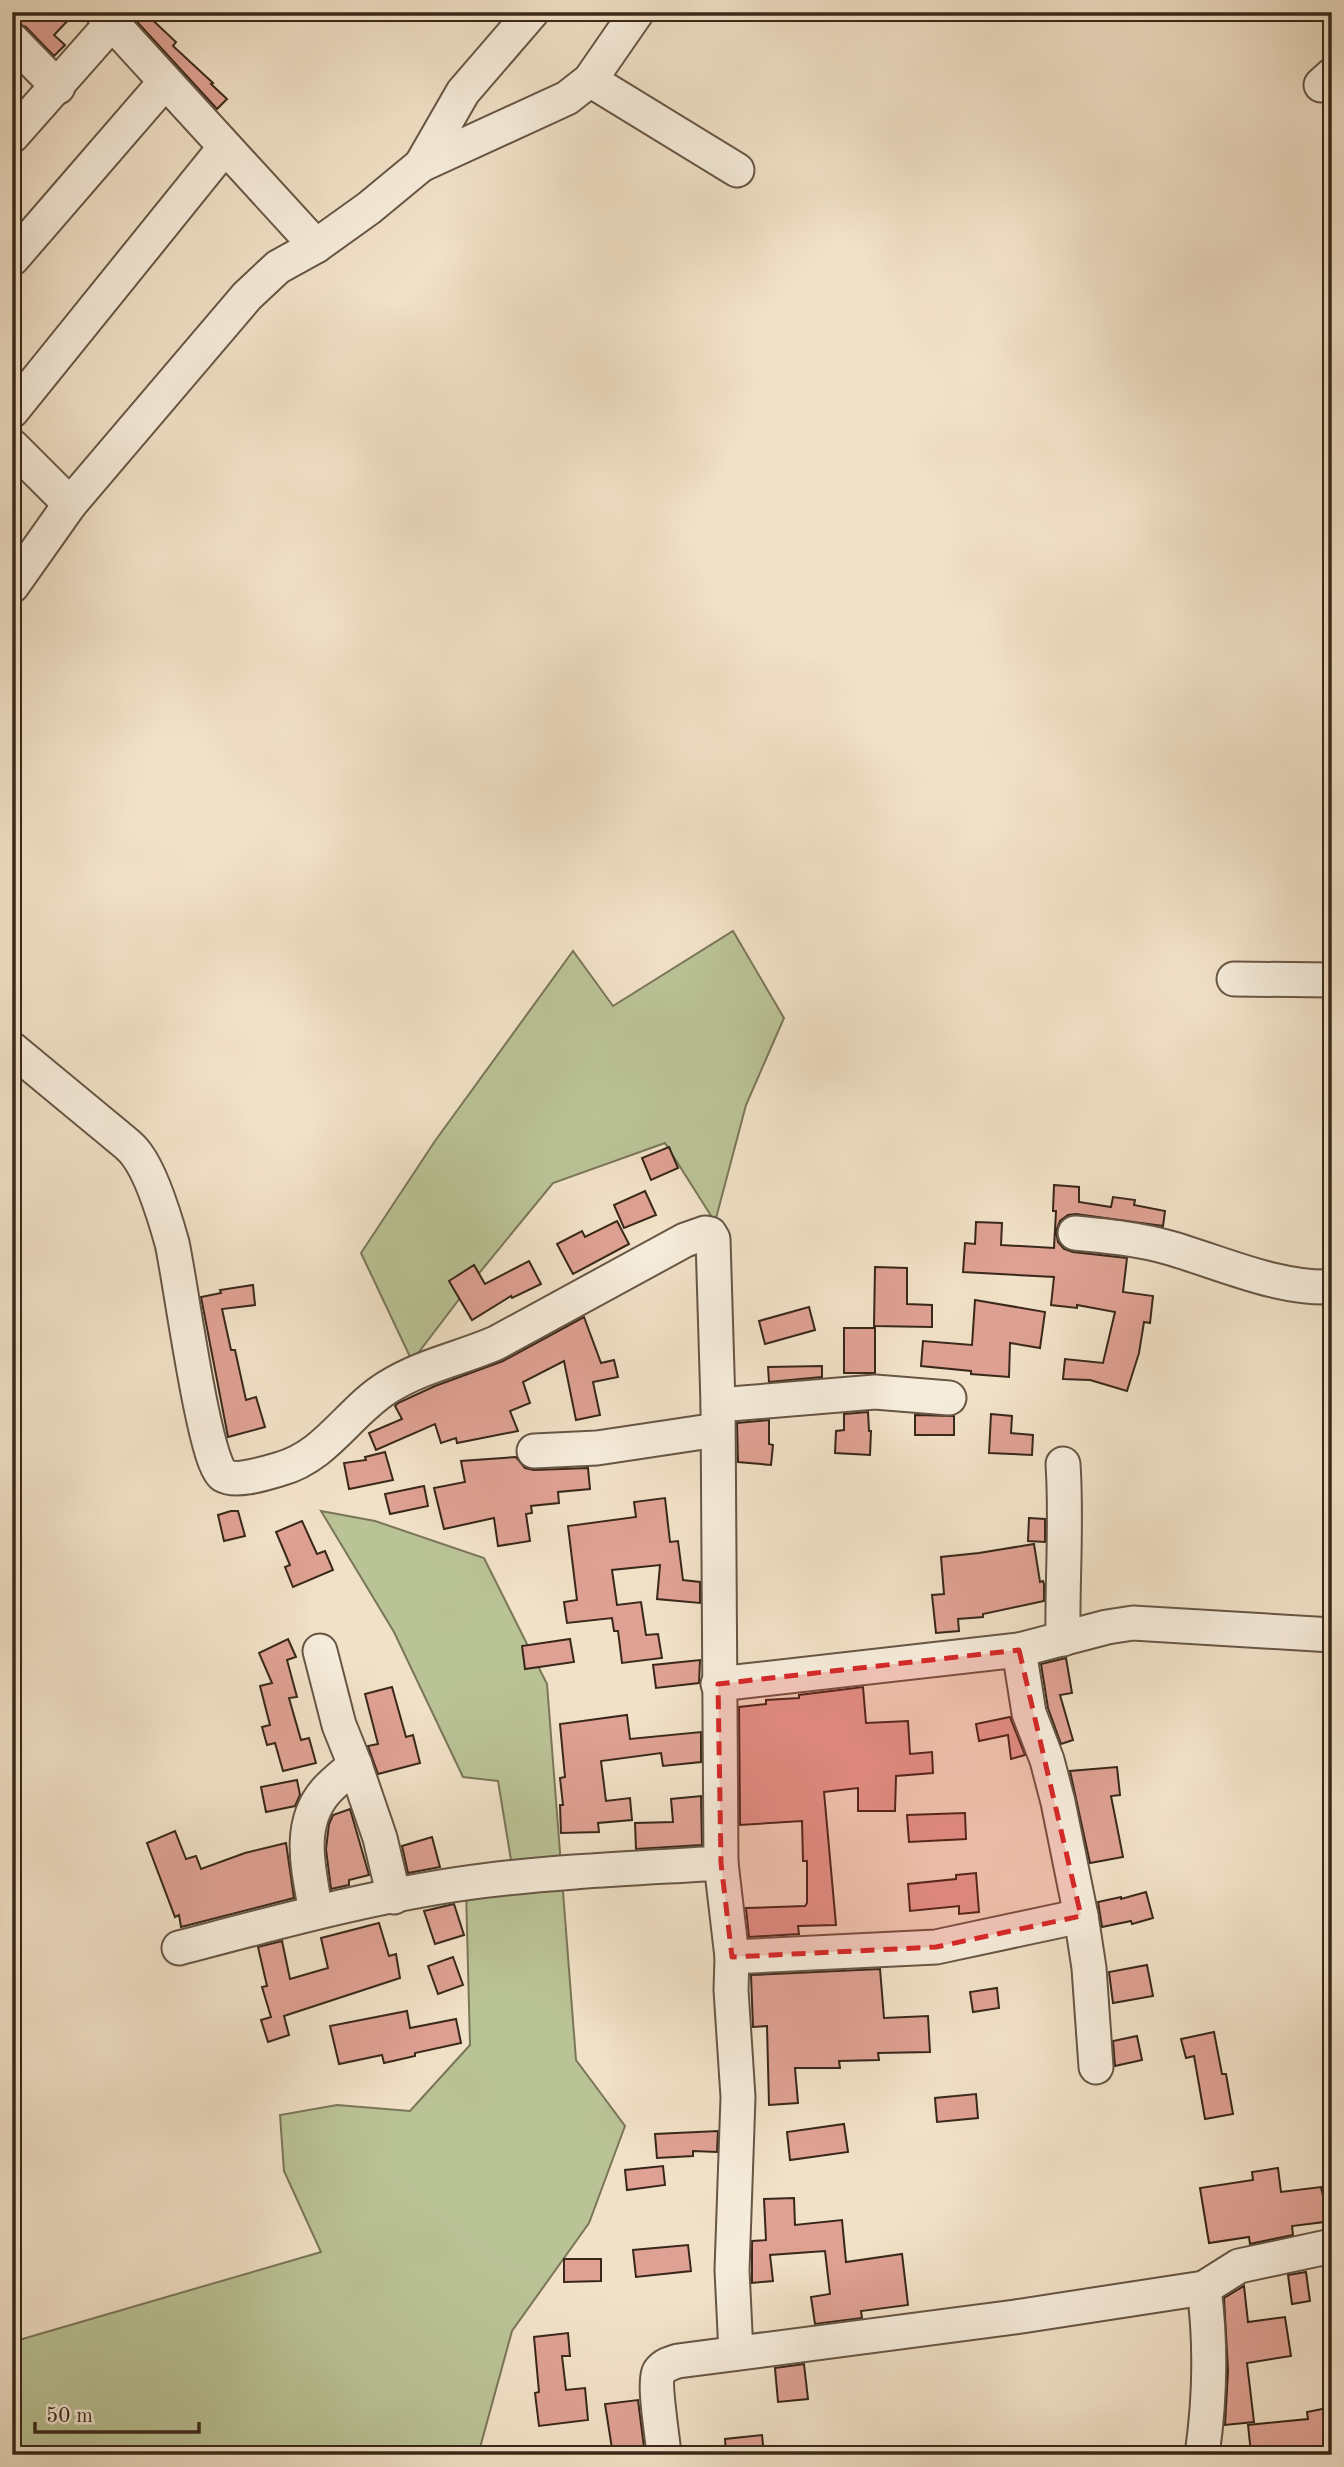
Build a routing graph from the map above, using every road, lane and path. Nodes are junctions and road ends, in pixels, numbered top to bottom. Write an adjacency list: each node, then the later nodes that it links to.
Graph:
1 (532, 12): 10 (street)
2 (637, 12): 5 (street)
3 (107, 18): 6 (street); 7 (street)
4 (12, 40): 7 (street)
5 (590, 80): 10 (street); 11 (street)
6 (165, 82): 9 (street); 13 (street)
7 (58, 87): 8 (street)
8 (12, 136)
9 (225, 147): 12 (street); 14 (street)
10 (421, 165): 12 (street)
11 (737, 170)
12 (316, 246): 16 (street)
13 (12, 259)
14 (12, 411)
15 (12, 446): 16 (street)
16 (70, 504): 17 (street)
17 (12, 586)
18 (1234, 979): 19 (street)
19 (1332, 980)
20 (12, 1049): 24 (street)
21 (1075, 1233): 22 (street)
22 (1332, 1287)
23 (949, 1398): 24 (street)
24 (718, 1417): 25 (street); 31 (street)
25 (534, 1451)
26 (1063, 1464): 28 (street)
27 (1332, 1635): 28 (street)
28 (1063, 1639): 29 (street)
29 (1019, 1650): 31 (street); 36 (street)
30 (320, 1651): 32 (street)
31 (718, 1684): 33 (street)
32 (355, 1765): 34 (street); 35 (street)
33 (721, 1863): 34 (street); 38 (street)
34 (394, 1897): 35 (street)
35 (316, 1912): 37 (street)
36 (1081, 1916): 38 (street); 39 (street)
37 (179, 1948)
38 (732, 1957): 42 (street)
39 (1096, 2067)
40 (1332, 2246): 41 (street)
41 (1204, 2288): 42 (street); 44 (street)
42 (736, 2353): 43 (street)
43 (664, 2455)
44 (1202, 2455)

